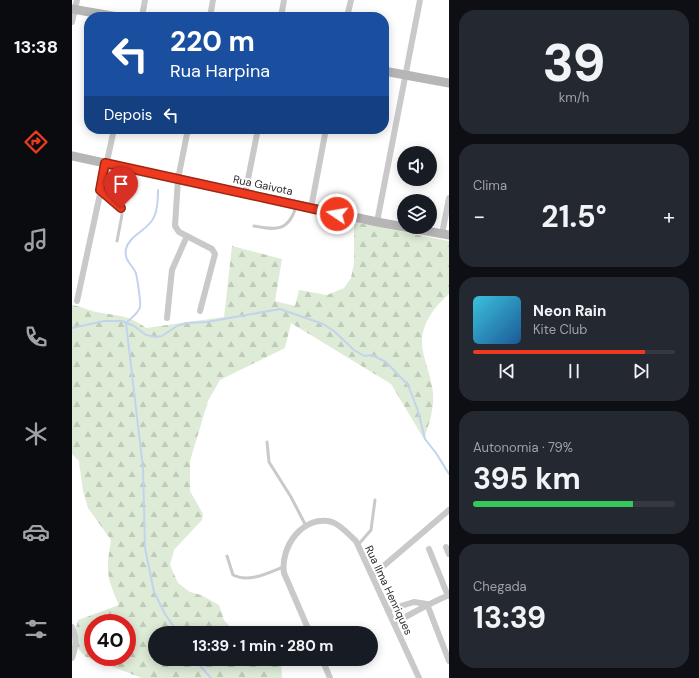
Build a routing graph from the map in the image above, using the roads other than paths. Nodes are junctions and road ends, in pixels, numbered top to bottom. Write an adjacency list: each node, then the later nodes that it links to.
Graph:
1 (145, 0): 8 (street)
2 (213, 0): 9 (street)
3 (284, 0): 10 (street)
4 (351, 0): 11 (street)
5 (420, 0): 14 (street)
6 (74, 6): 7 (street); 12 (street)
7 (98, 12)
8 (143, 12)
9 (211, 12)
10 (282, 12)
11 (348, 12)
12 (72, 22)
13 (389, 72): 14 (street)
14 (405, 75): 15 (street); 28 (street)
15 (449, 83)
16 (113, 134): 21 (street)
17 (187, 134): 22 (street)
18 (257, 134): 24 (street)
19 (325, 134): 27 (street)
20 (72, 156): 21 (street, Rua Gaivota)
21 (105, 163): 22 (street, Rua Gaivota); 23 (street)
22 (178, 179): 24 (street, Rua Gaivota); 31 (street)
23 (100, 190): 32 (lane); 33 (street)
24 (245, 194): 26 (street, Rua Gaivota)
25 (449, 198): 30 (street)
26 (296, 205): 27 (street, Rua Gaivota); 29 (lane)
27 (311, 208): 28 (street, Rua Gaivota)
28 (377, 222): 30 (street, Rua Gaivota)
29 (254, 226)
30 (445, 235)
31 (187, 236): 34 (street); 35 (street)
32 (117, 241)
33 (77, 300)
34 (200, 311)
35 (167, 318)
36 (267, 442): 39 (lane)
37 (375, 500): 40 (lane)
38 (449, 510): 44 (street)
39 (306, 526): 40 (street, Rua Ilma Henriques); 43 (street)
40 (358, 545): 44 (street, Rua Ilma Henriques)
41 (429, 550): 45 (street)
42 (227, 556): 43 (lane)
43 (283, 567): 49 (street)
44 (373, 576): 47 (street, Rua Ilma Henriques)
45 (448, 595): 46 (street)
46 (427, 604): 47 (street); 48 (street); 52 (street)
47 (388, 610): 48 (street, Rua Ilma Henriques)
48 (394, 623): 55 (street, Rua Ilma Henriques)
49 (307, 626)
50 (72, 627): 51 (street)
51 (72, 658)
52 (449, 661)
53 (325, 666): 54 (street)
54 (330, 678)
55 (419, 678)

